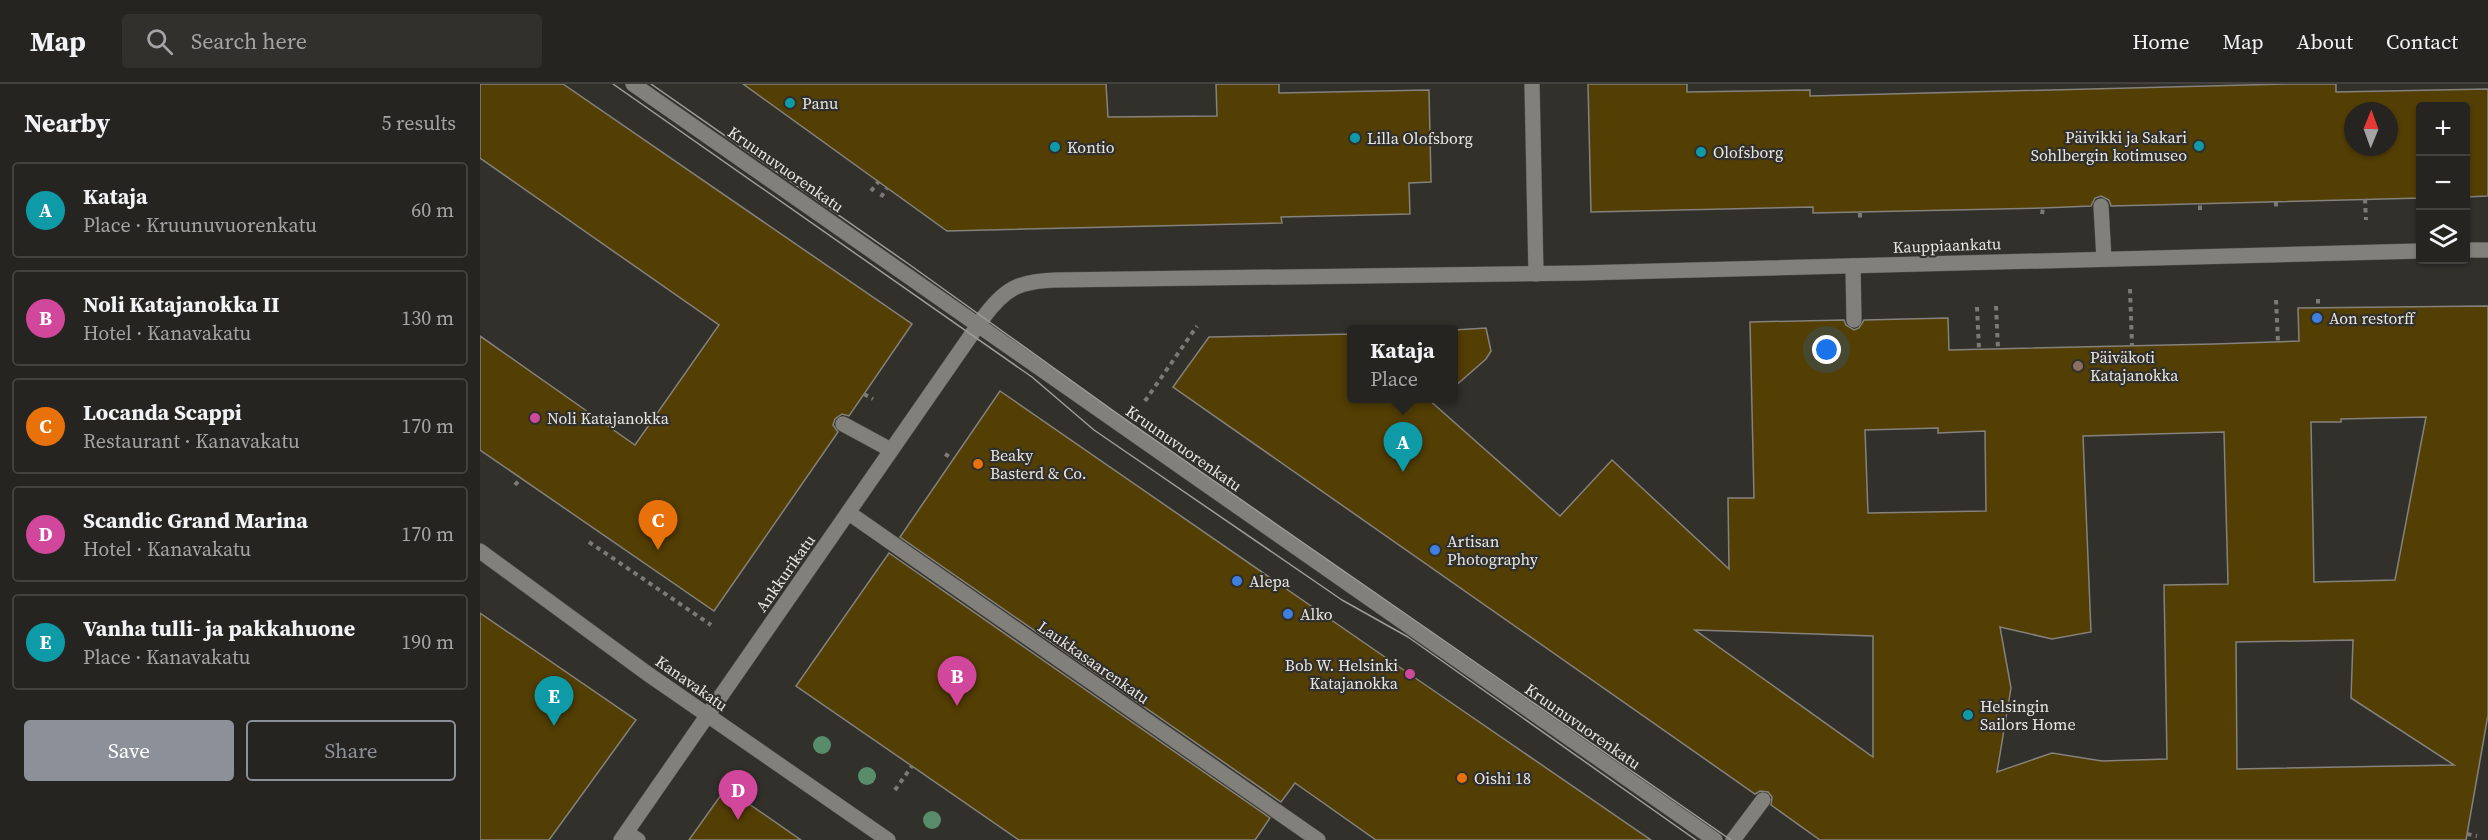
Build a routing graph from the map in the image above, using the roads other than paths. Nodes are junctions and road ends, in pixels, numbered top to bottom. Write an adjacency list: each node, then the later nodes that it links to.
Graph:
1 (633, 84): 11 (street, Kruunuvuorenkatu)
2 (1532, 84): 9 (street)
3 (2101, 206): 7 (street)
4 (2470, 250): 5 (street)
5 (2488, 250)
6 (2416, 251): 7 (street, Kauppiaankatu)
7 (2103, 259): 8 (street, Kauppiaankatu)
8 (1853, 266): 9 (street, Kauppiaankatu); 10 (street)
9 (1536, 274): 11 (street, Kauppiaankatu)
10 (1854, 320)
11 (977, 326): 13 (street, Ankkurikatu); 21 (street, Kruunuvuorenkatu)
12 (843, 424): 13 (street)
13 (891, 450): 14 (street, Ankkurikatu)
14 (849, 513): 16 (street, Ankkurikatu); 20 (street, Laukkasaarenkatu)
15 (480, 551): 16 (street, Kanavakatu)
16 (707, 715): 18 (street, Ankkurikatu); 19 (street, Kanavakatu)
17 (1763, 800): 22 (street)
18 (629, 838)
19 (888, 840)
20 (1318, 840)
21 (1715, 840)
22 (1734, 840)

